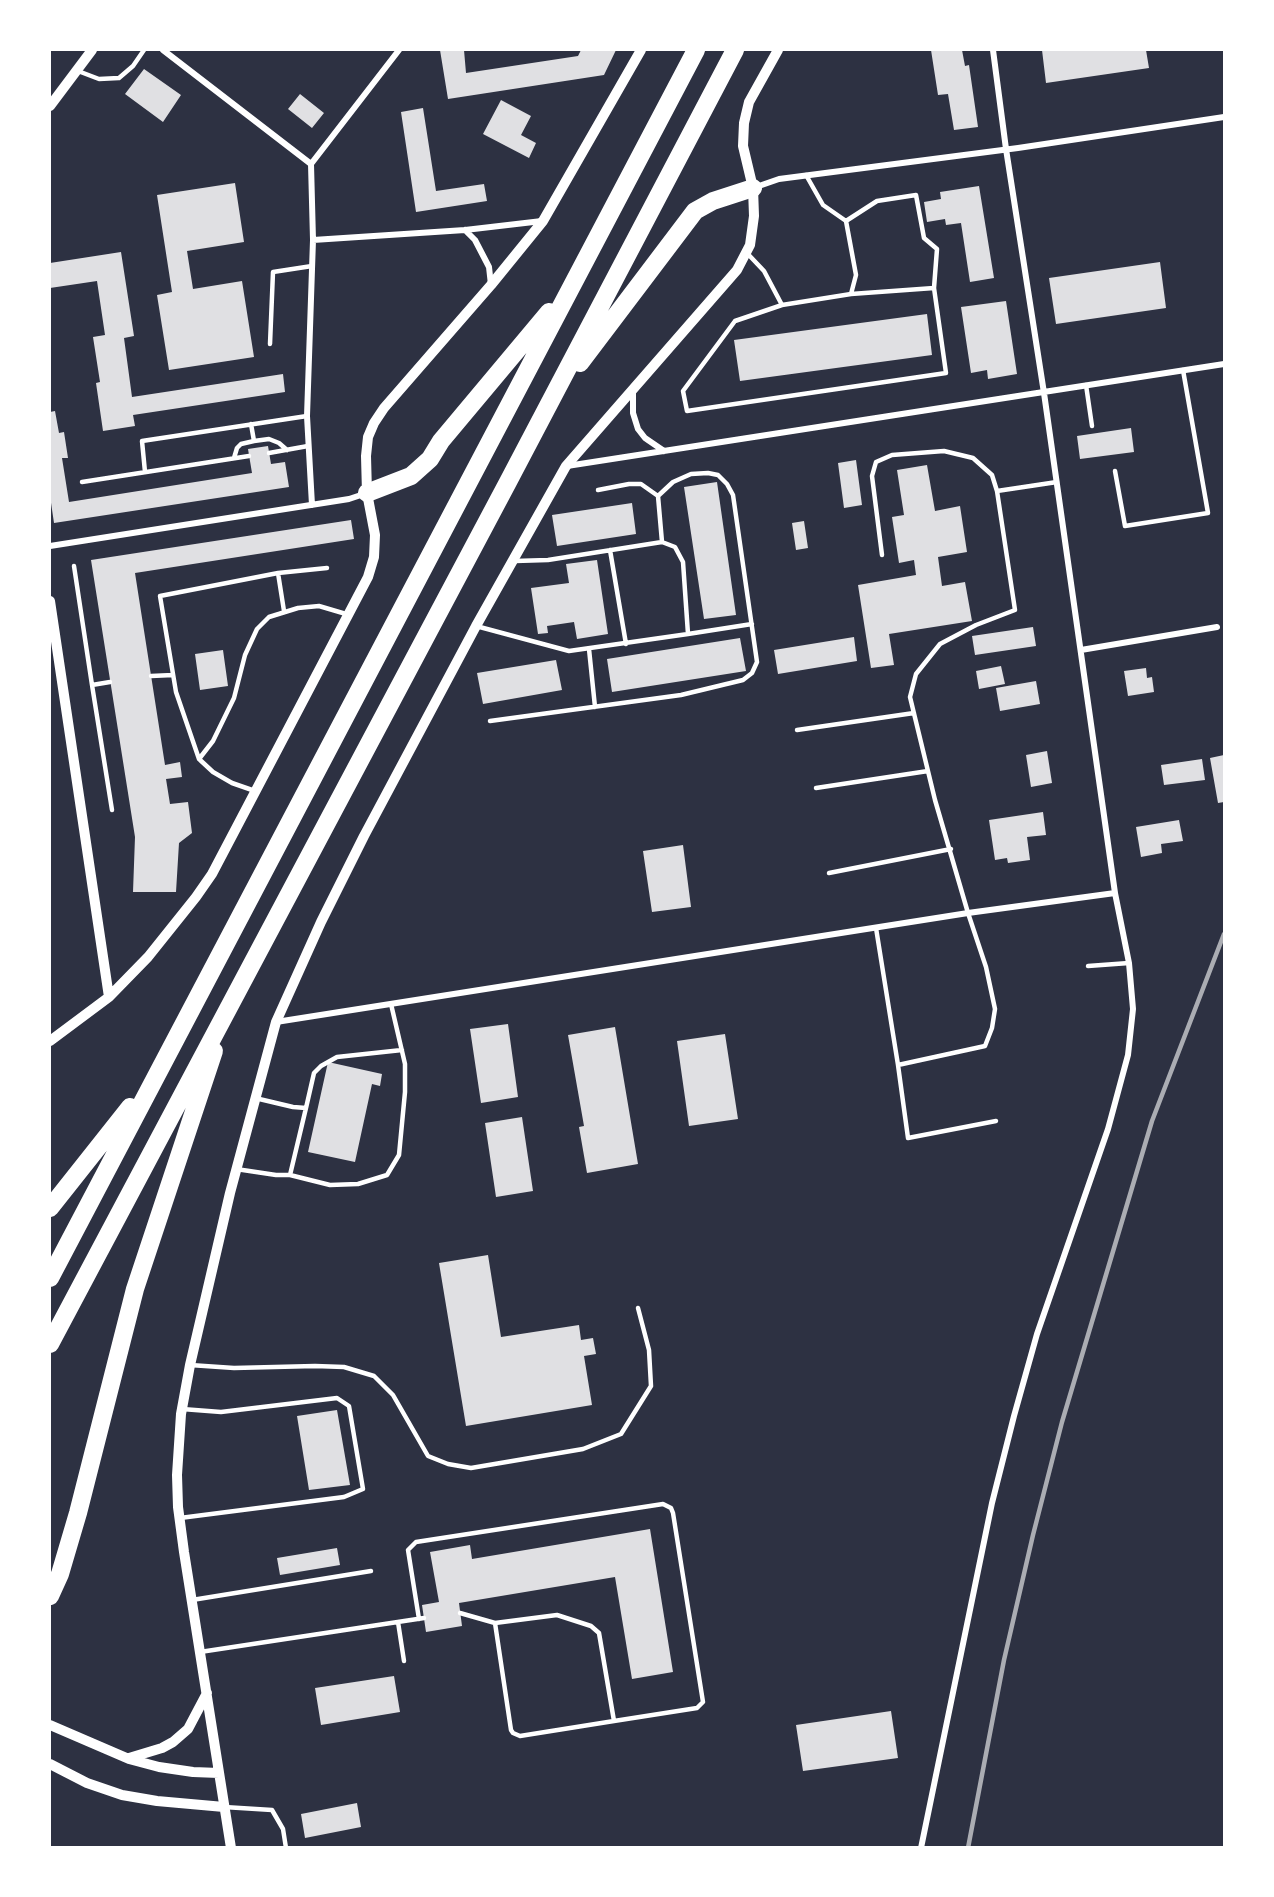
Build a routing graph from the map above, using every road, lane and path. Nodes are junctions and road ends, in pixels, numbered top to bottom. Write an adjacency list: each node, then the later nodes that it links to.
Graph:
1 (92, 50): 10 (street)
2 (144, 50): 10 (lane)
3 (163, 50): 14 (street)
4 (399, 50): 14 (street)
5 (641, 50): 17 (street)
6 (696, 50): 24 (highway)
7 (735, 50): 34 (highway)
8 (778, 50): 16 (street)
9 (993, 50): 13 (street)
10 (77, 70): 11 (street)
11 (50, 106)
12 (1224, 117): 13 (street)
13 (1006, 149): 15 (street); 33 (street)
14 (311, 164): 20 (street)
15 (806, 175): 16 (street); 18 (lane)
16 (753, 188): 21 (street); 34 (highway)
17 (543, 221): 19 (street); 23 (street)
18 (846, 221): 25 (lane); 26 (lane)
19 (465, 230): 20 (street); 23 (street)
20 (313, 240): 22 (street)
21 (746, 252): 27 (lane); 32 (street)
22 (312, 266): 28 (lane); 35 (street)
23 (491, 285): 52 (street)
24 (572, 286): 52 (highway); 100 (highway)
25 (934, 288): 26 (lane); 27 (lane)
26 (851, 294): 27 (lane)
27 (782, 305)
28 (270, 344)
29 (1224, 364): 30 (street)
30 (1183, 370): 31 (street); 46 (lane)
31 (1086, 385): 33 (street); 37 (lane)
32 (633, 392): 41 (street); 45 (street)
33 (1044, 393): 41 (street); 49 (street)
34 (547, 408): 94 (highway)
35 (307, 416): 36 (lane); 39 (street)
36 (251, 424): 38 (lane); 47 (lane)
37 (1092, 426)
38 (254, 441): 40 (lane); 44 (lane)
39 (308, 446): 40 (lane); 54 (street)
40 (287, 450): 42 (lane)
41 (665, 451): 45 (street)
42 (269, 453)
43 (249, 456): 44 (lane)
44 (234, 458): 47 (lane)
45 (566, 466): 59 (street)
46 (1115, 471)
47 (145, 472): 48 (lane)
48 (82, 482)
49 (1057, 482): 51 (lane); 72 (street)
50 (598, 490): 53 (lane)
51 (997, 491): 58 (lane); 78 (lane)
52 (367, 493): 54 (street); 65 (street)
53 (658, 496): 55 (lane); 66 (lane)
54 (312, 505): 56 (street)
55 (662, 542): 57 (lane); 69 (lane)
56 (50, 546)
57 (610, 550): 59 (lane); 70 (lane)
58 (882, 555)
59 (512, 561): 67 (street)
60 (74, 566): 76 (lane)
61 (327, 568): 62 (lane)
62 (278, 573): 64 (lane); 73 (lane)
63 (50, 601): 93 (street)
64 (284, 611): 65 (lane); 81 (lane)
65 (349, 615): 84 (street)
66 (752, 624): 69 (lane); 77 (lane)
67 (476, 626): 71 (lane); 96 (street)
68 (1217, 627): 72 (street)
69 (688, 634): 70 (lane)
70 (626, 644): 71 (lane)
71 (589, 649): 77 (lane)
72 (1081, 650): 88 (street)
73 (173, 675): 74 (lane); 81 (lane)
74 (151, 676)
75 (110, 682): 76 (lane)
76 (92, 685): 85 (lane)
77 (595, 707): 79 (lane)
78 (914, 713): 80 (lane); 82 (lane)
79 (490, 721)
80 (797, 730)
81 (199, 759): 84 (lane)
82 (928, 771): 83 (lane); 86 (lane)
83 (816, 788)
84 (255, 791): 93 (street)
85 (112, 810)
86 (951, 849): 87 (lane); 89 (lane)
87 (829, 873)
88 (1115, 893): 89 (street); 91 (street)
89 (968, 913): 90 (street); 99 (lane)
90 (876, 928): 95 (street); 99 (lane)
91 (1129, 963): 92 (lane); 130 (street)
92 (1088, 966)
93 (109, 998): 97 (street)
94 (230, 1003): 109 (highway); 114 (highway)
95 (391, 1004): 96 (street); 98 (lane)
96 (276, 1022): 101 (street)
97 (50, 1041)
98 (402, 1050): 102 (lane); 105 (lane)
99 (898, 1065): 103 (lane)
100 (158, 1073): 106 (highway); 107 (highway)
101 (255, 1098): 102 (lane); 104 (street)
102 (306, 1108): 105 (lane)
103 (996, 1121)
104 (237, 1169): 105 (lane); 110 (street)
105 (290, 1174)
106 (50, 1208)
107 (50, 1278)
108 (638, 1308): 110 (lane)
109 (50, 1344)
110 (190, 1365): 111 (street)
111 (182, 1409): 112 (street); 112 (lane)
112 (180, 1518): 115 (street)
113 (371, 1570): 115 (lane)
114 (50, 1596)
115 (192, 1600): 119 (street)
116 (460, 1613): 118 (lane)
117 (398, 1622): 119 (lane); 120 (lane); 122 (lane)
118 (495, 1623): 122 (lane); 122 (lane)
119 (200, 1652): 121 (street)
120 (404, 1661)
121 (207, 1693): 124 (street); 126 (street)
122 (614, 1721)
123 (50, 1725): 124 (street)
124 (129, 1759): 126 (street)
125 (50, 1764): 127 (street)
126 (219, 1773): 127 (street)
127 (224, 1807): 128 (street); 129 (lane)
128 (231, 1848)
129 (286, 1848)
130 (921, 1848)

